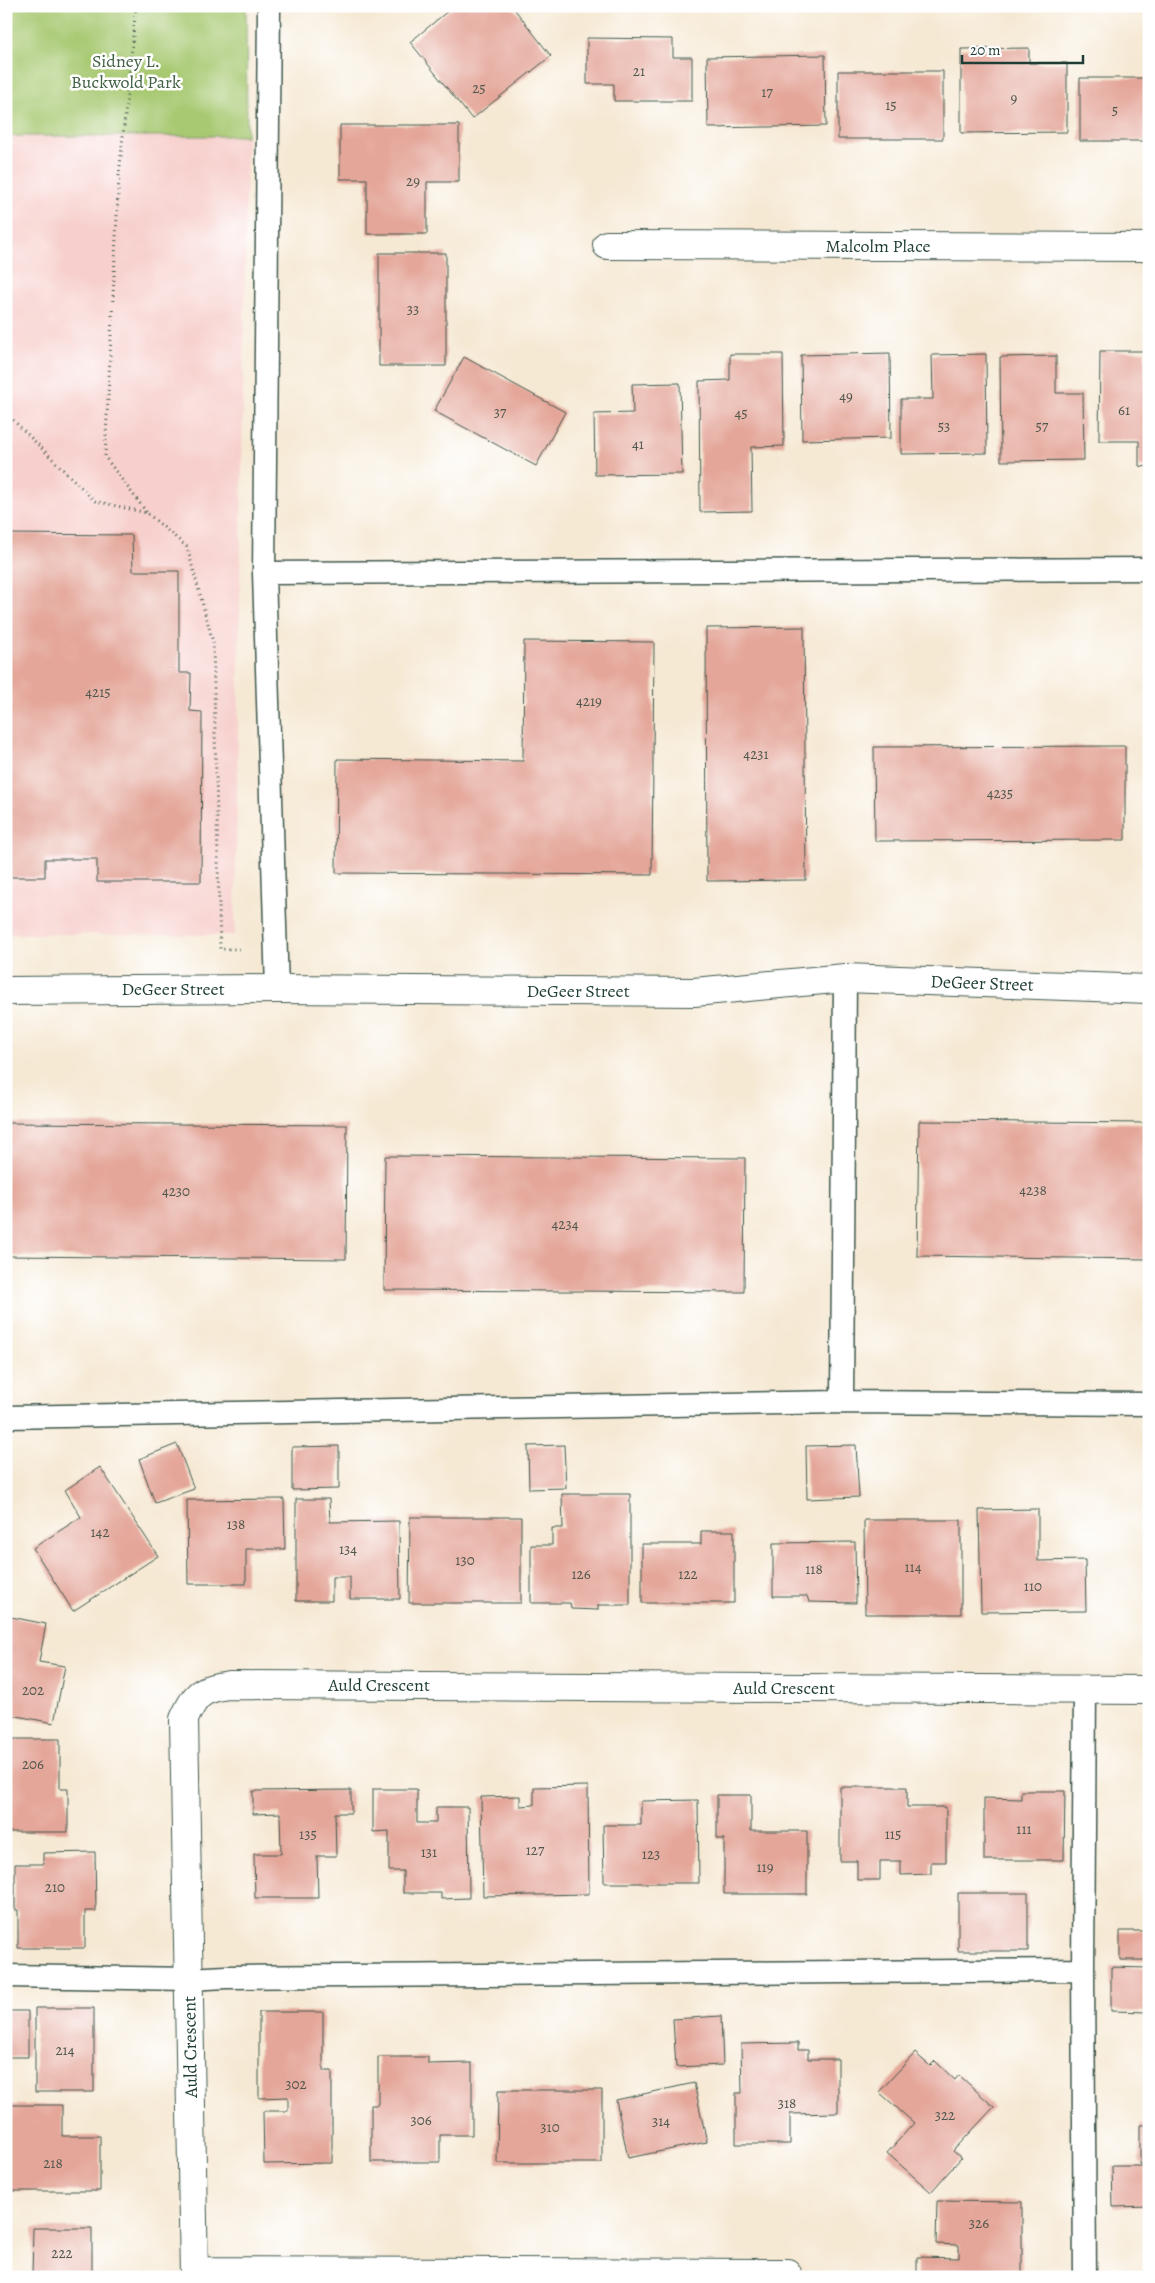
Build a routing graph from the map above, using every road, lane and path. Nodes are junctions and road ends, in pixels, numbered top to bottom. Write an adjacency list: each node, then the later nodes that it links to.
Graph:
1 (136, 6): 6 (path)
2 (269, 6): 8 (lane)
3 (607, 245): 4 (street, Malcolm Place)
4 (1149, 247)
5 (6, 414): 6 (path)
6 (147, 513): 9 (path)
7 (1149, 569): 8 (lane)
8 (264, 573): 9 (lane)
9 (276, 947): 11 (lane)
10 (845, 978): 11 (street, DeGeer Street); 12 (street, DeGeer Street); 14 (lane)
11 (277, 989): 13 (street, DeGeer Street)
12 (1149, 989)
13 (6, 991)
14 (842, 1402): 15 (lane); 16 (lane)
15 (1149, 1404)
16 (6, 1417)
17 (1085, 1689): 18 (street, Auld Crescent); 19 (lane); 21 (street, Auld Crescent)
18 (1149, 1690)
19 (1083, 1970): 21 (lane); 24 (lane)
20 (6, 1976): 21 (lane)
21 (189, 1979): 23 (street, Auld Crescent)
22 (787, 2273): 23 (street)
23 (194, 2274)
24 (1085, 2277)

